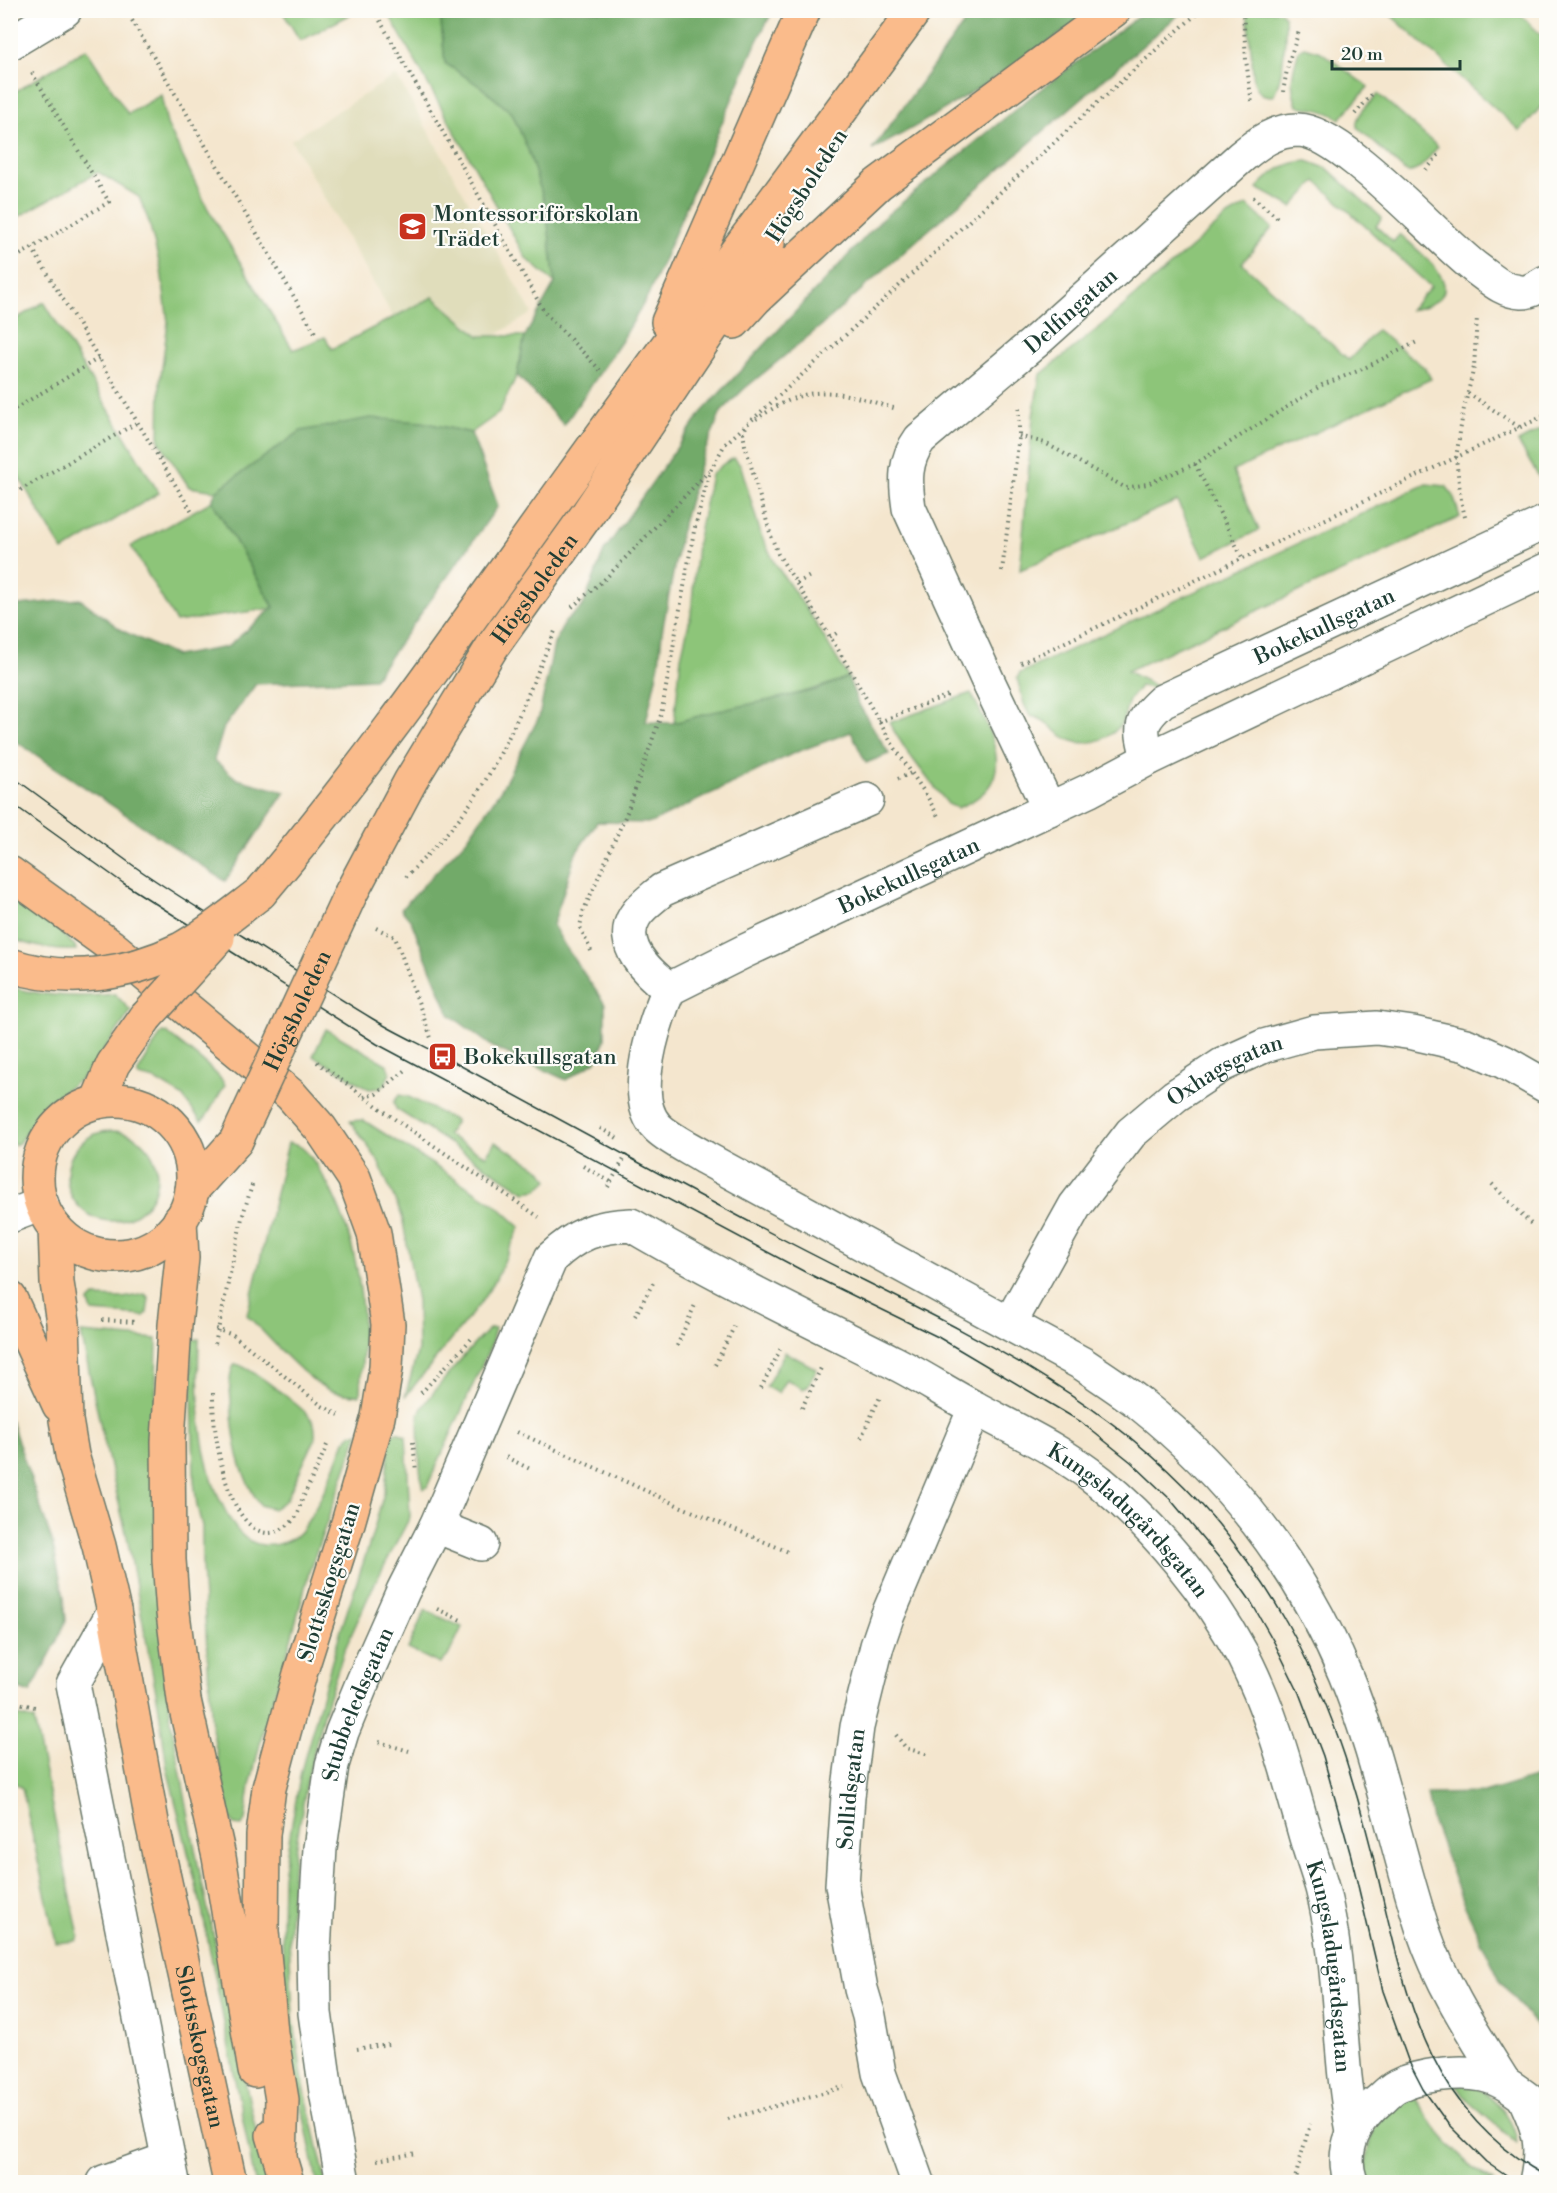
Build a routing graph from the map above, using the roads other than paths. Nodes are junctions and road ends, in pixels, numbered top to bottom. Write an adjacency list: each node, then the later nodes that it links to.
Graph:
1 (65, 10): 6 (street)
2 (804, 10): 8 (main road)
3 (915, 10): 8 (main road, Högsboleden)
4 (920, 10): 8 (main road, Högsboleden)
5 (1114, 10): 8 (main road)
6 (12, 42)
7 (1546, 282): 13 (street, Delfingatan)
8 (659, 381): 15 (main road, Högsboleden); 22 (main road, Högsboleden, bridge)
9 (1546, 522): 11 (street, Bokekullsgatan)
10 (1546, 570): 11 (street, Bokekullsgatan)
11 (1148, 759): 13 (street, Bokekullsgatan)
12 (867, 800): 17 (street)
13 (1049, 809): 17 (street, Bokekullsgatan)
14 (10, 873): 18 (main road, Högsboleden)
15 (260, 893): 16 (main road, Högsboleden, bridge); 20 (main road, Högsboleden, bridge)
16 (10, 965)
17 (669, 989): 28 (street)
18 (243, 1056): 36 (main road, Slottsskogsgatan)
19 (1546, 1086): 28 (street, Oxhagsgatan)
20 (97, 1102): 22 (main road, Högsboleden); 23 (main road, Högsboleden)
21 (10, 1169): 23 (main road, Högsboleden)
22 (192, 1190): 25 (main road, Högsboleden)
23 (45, 1208): 24 (street); 25 (main road, Högsboleden); 30 (main road, Slottsskogsgatan)
24 (10, 1216)
25 (180, 1220): 36 (main road, Slottsskogsgatan)
26 (551, 1258): 29 (street, Kungsladugårdsgatan); 31 (street, Stubbeledsgatan)
27 (10, 1298): 30 (main road, Slottsskogsgatan)
28 (1010, 1323): 34 (street)
29 (975, 1408): 35 (street, Kungsladugårdsgatan); 41 (street, Sollidsgatan)
30 (66, 1420): 33 (main road, Slottsskogsgatan)
31 (436, 1526): 32 (street); 40 (street, Stubbeledsgatan)
32 (481, 1544)
33 (114, 1611): 37 (street); 39 (main road, Slottsskogsgatan)
34 (1525, 2097): 35 (street); 44 (street)
35 (1350, 2140): 42 (street); 43 (street, Kungsladugårdsgatan)
36 (284, 2169)
37 (170, 2171): 38 (street)
38 (104, 2182)
39 (230, 2182)
40 (343, 2182)
41 (918, 2182)
42 (1330, 2182)
43 (1351, 2182)
44 (1536, 2182)

